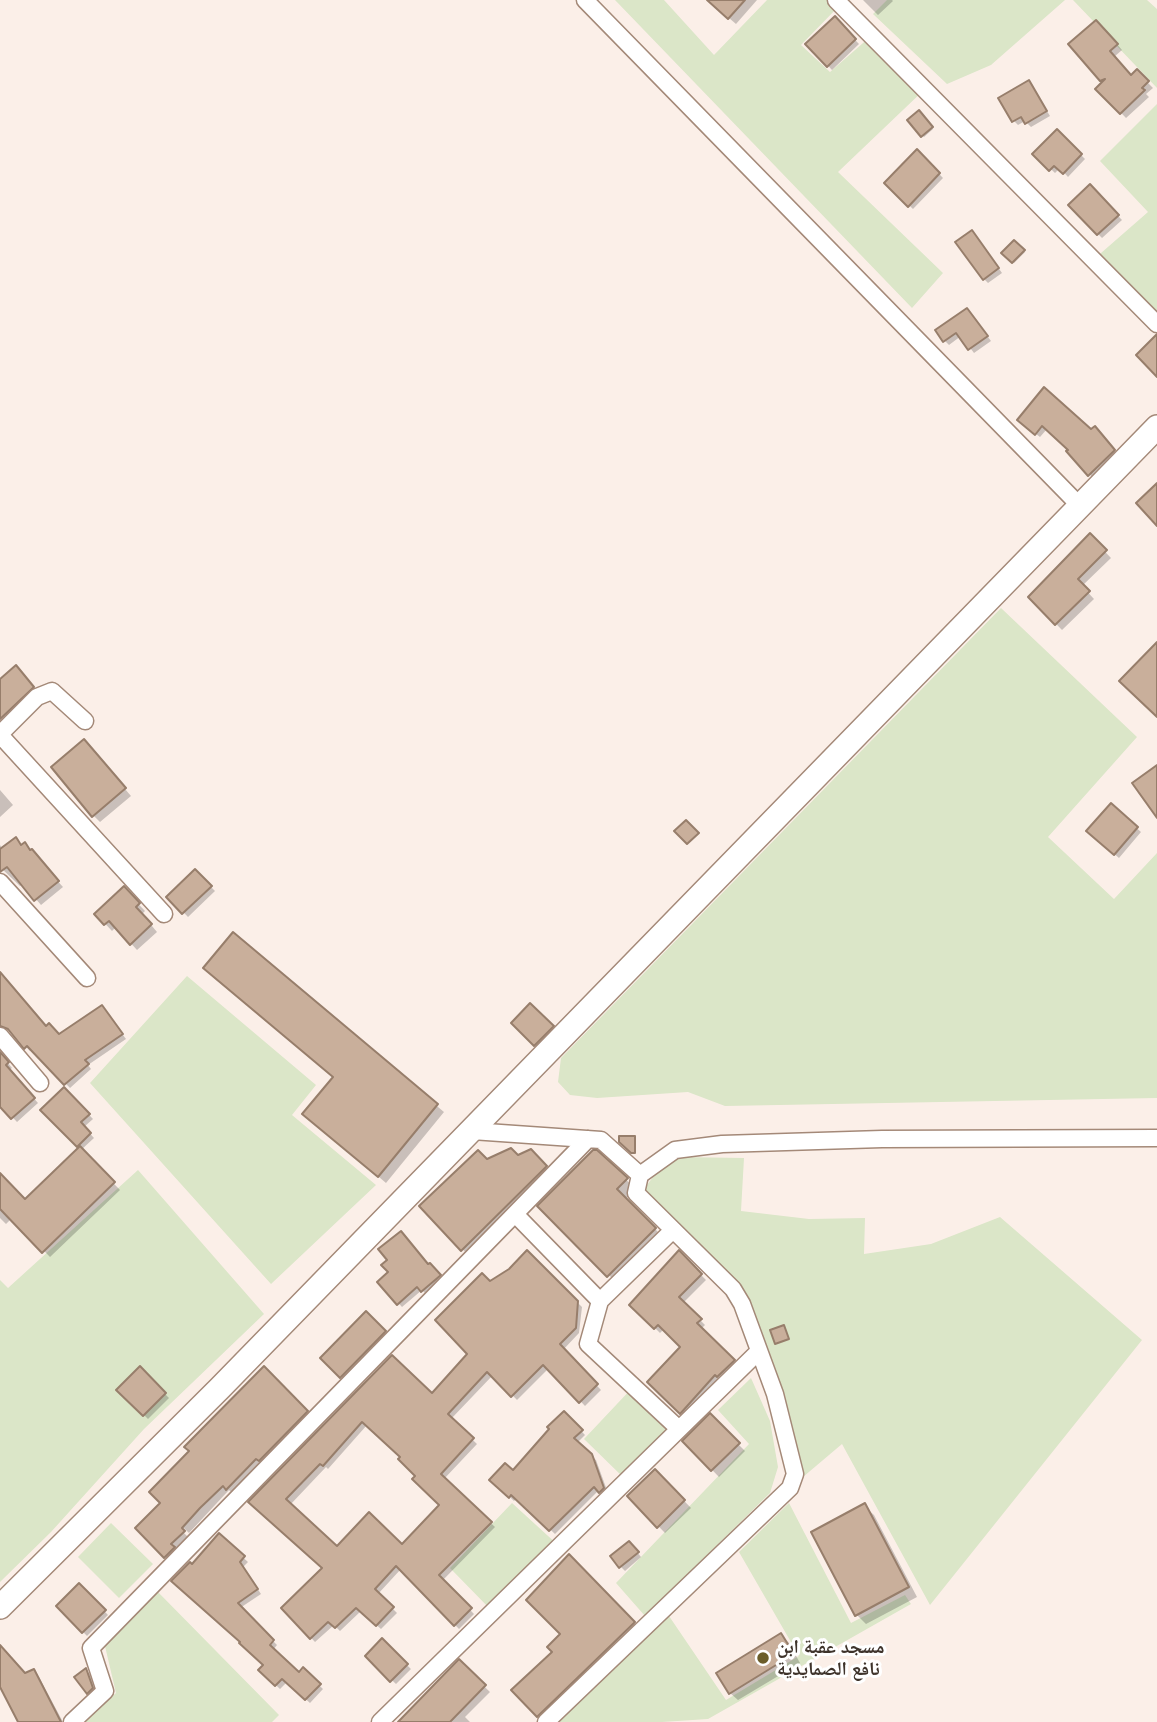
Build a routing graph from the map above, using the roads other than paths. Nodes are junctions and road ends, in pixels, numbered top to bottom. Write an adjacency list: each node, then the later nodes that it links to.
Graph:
1 (584, 0): 5 (street)
2 (836, 0): 3 (street)
3 (1157, 324)
4 (1157, 427): 5 (street)
5 (1080, 506): 13 (street)
6 (85, 721): 7 (street)
7 (0, 734): 9 (street)
8 (0, 882): 10 (street)
9 (164, 914)
10 (86, 978)
11 (0, 1035): 12 (street)
12 (40, 1083)
13 (472, 1131): 15 (street); 22 (street)
14 (1157, 1138): 16 (street)
15 (588, 1139): 16 (street); 17 (street)
16 (640, 1175): 18 (street)
17 (515, 1213): 19 (street); 23 (street)
18 (673, 1230): 19 (street); 20 (street)
19 (600, 1301): 21 (street)
20 (759, 1351): 21 (street); 25 (street)
21 (679, 1429): 24 (street)
22 (0, 1607)
23 (72, 1722)
24 (380, 1722)
25 (546, 1722)

